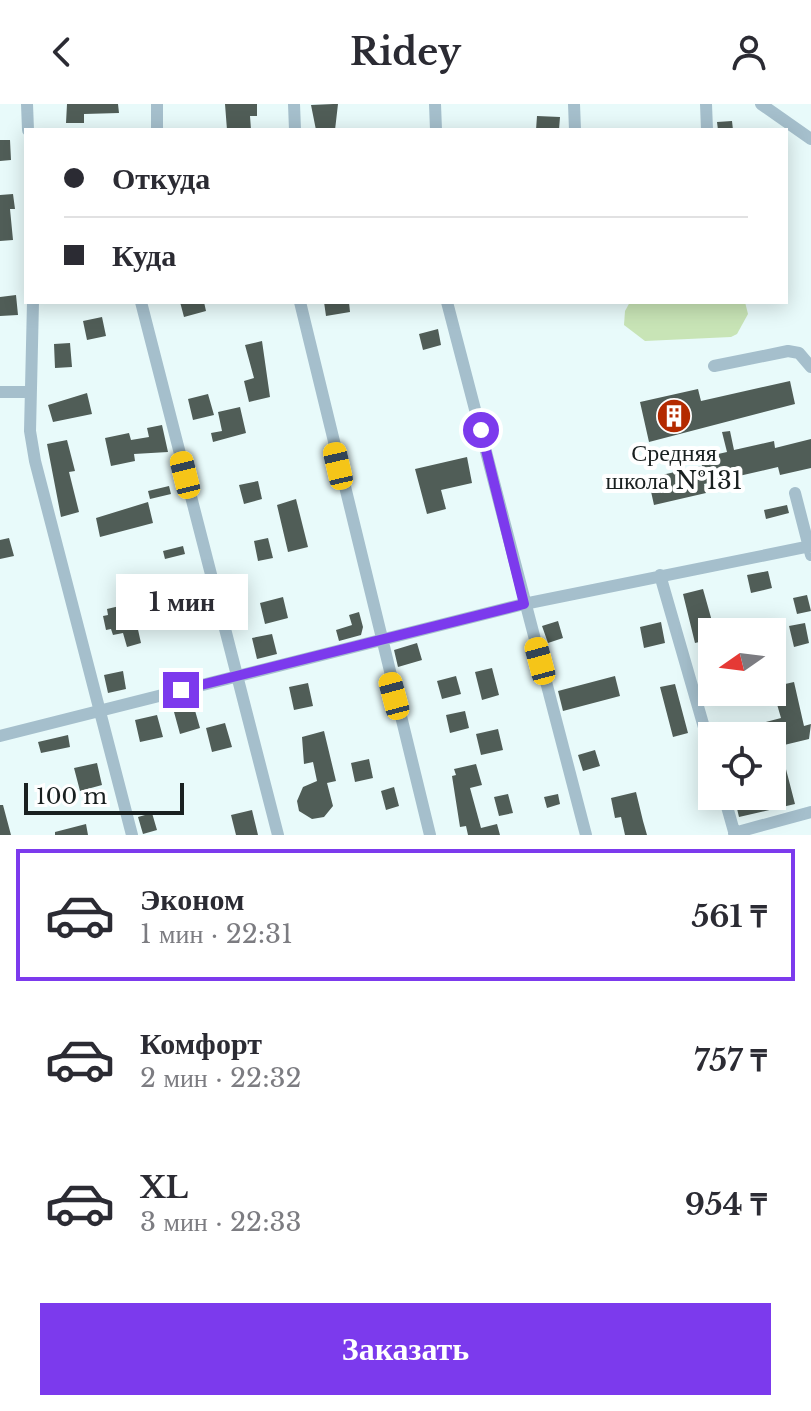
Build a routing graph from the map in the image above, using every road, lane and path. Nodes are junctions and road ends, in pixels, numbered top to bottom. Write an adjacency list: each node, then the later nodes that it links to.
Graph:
1 (27, 104): 8 (street)
2 (157, 104): 9 (street)
3 (294, 104): 10 (street)
4 (435, 104): 11 (street)
5 (574, 104): 12 (street)
6 (706, 104): 13 (street)
7 (761, 104): 14 (street)
8 (28, 128)
9 (157, 128)
10 (295, 128)
11 (436, 128)
12 (575, 128)
13 (707, 128)
14 (811, 139)
15 (33, 304): 22 (street)
16 (142, 304): 28 (street)
17 (300, 304): 27 (street)
18 (448, 304): 26 (street)
19 (714, 366): 20 (street)
20 (811, 367)
21 (0, 392): 22 (street)
22 (30, 392): 29 (street)
23 (795, 493): 24 (street)
24 (810, 549): 25 (street)
25 (660, 575): 26 (street); 30 (street)
26 (524, 604): 27 (street); 38 (street)
27 (380, 641): 28 (street); 37 (street)
28 (237, 676): 29 (street); 36 (street)
29 (98, 711): 31 (street); 35 (street)
30 (702, 722)
31 (0, 736)
32 (728, 810): 34 (street)
33 (811, 812): 34 (street)
34 (735, 834)
35 (132, 835)
36 (278, 835)
37 (430, 835)
38 (586, 835)

